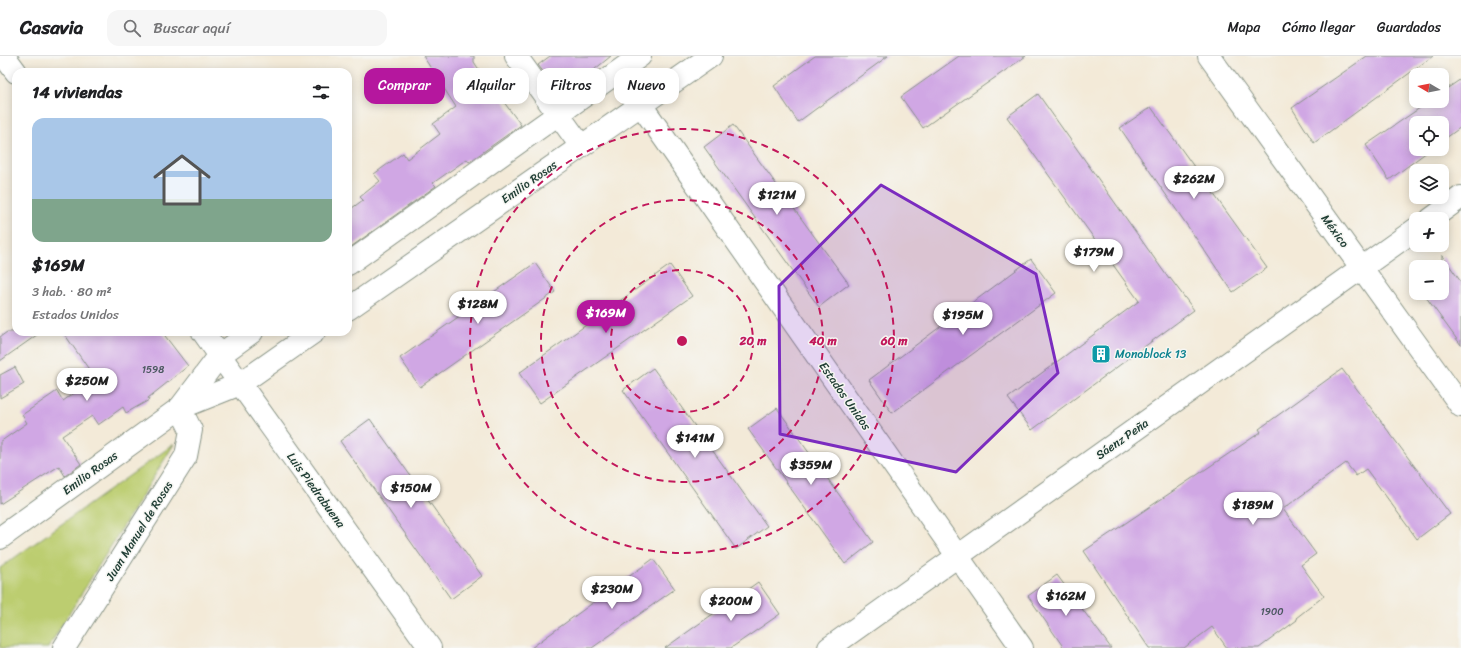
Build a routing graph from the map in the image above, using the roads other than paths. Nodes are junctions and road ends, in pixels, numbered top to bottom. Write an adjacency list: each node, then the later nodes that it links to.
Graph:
1 (4, 56): 6 (street)
2 (516, 56): 8 (street)
3 (640, 56): 8 (street)
4 (711, 56): 7 (street, Emilio Rosas)
5 (1209, 56): 14 (street, México)
6 (13, 68)
7 (641, 105): 9 (street, Emilio Rosas); 24 (street, Estados Unidos)
8 (558, 114): 9 (street); 13 (street)
9 (581, 146): 15 (street, Emilio Rosas)
10 (1461, 197): 11 (street)
11 (1441, 212)
12 (1409, 235): 14 (street, Sáenz Peña)
13 (352, 261)
14 (1362, 268): 21 (street, México); 24 (street, Sáenz Peña)
15 (352, 306)
16 (206, 336): 19 (street, Luis Piedrabuena)
17 (246, 336): 19 (street, Emilio Rosas)
18 (308, 336): 20 (street, Emilio Rosas)
19 (220, 355): 20 (street, Luis Piedrabuena); 22 (street, Emilio Rosas)
20 (240, 384): 22 (street, Emilio Rosas); 26 (street, Luis Piedrabuena)
21 (1461, 406)
22 (180, 408): 23 (street, Emilio Rosas); 25 (street, Juan Manuel de Rosas)
23 (0, 538)
24 (958, 556): 27 (street, Sáenz Peña); 28 (street, Estados Unidos)
25 (64, 648)
26 (430, 648)
27 (829, 648)
28 (1022, 648)

